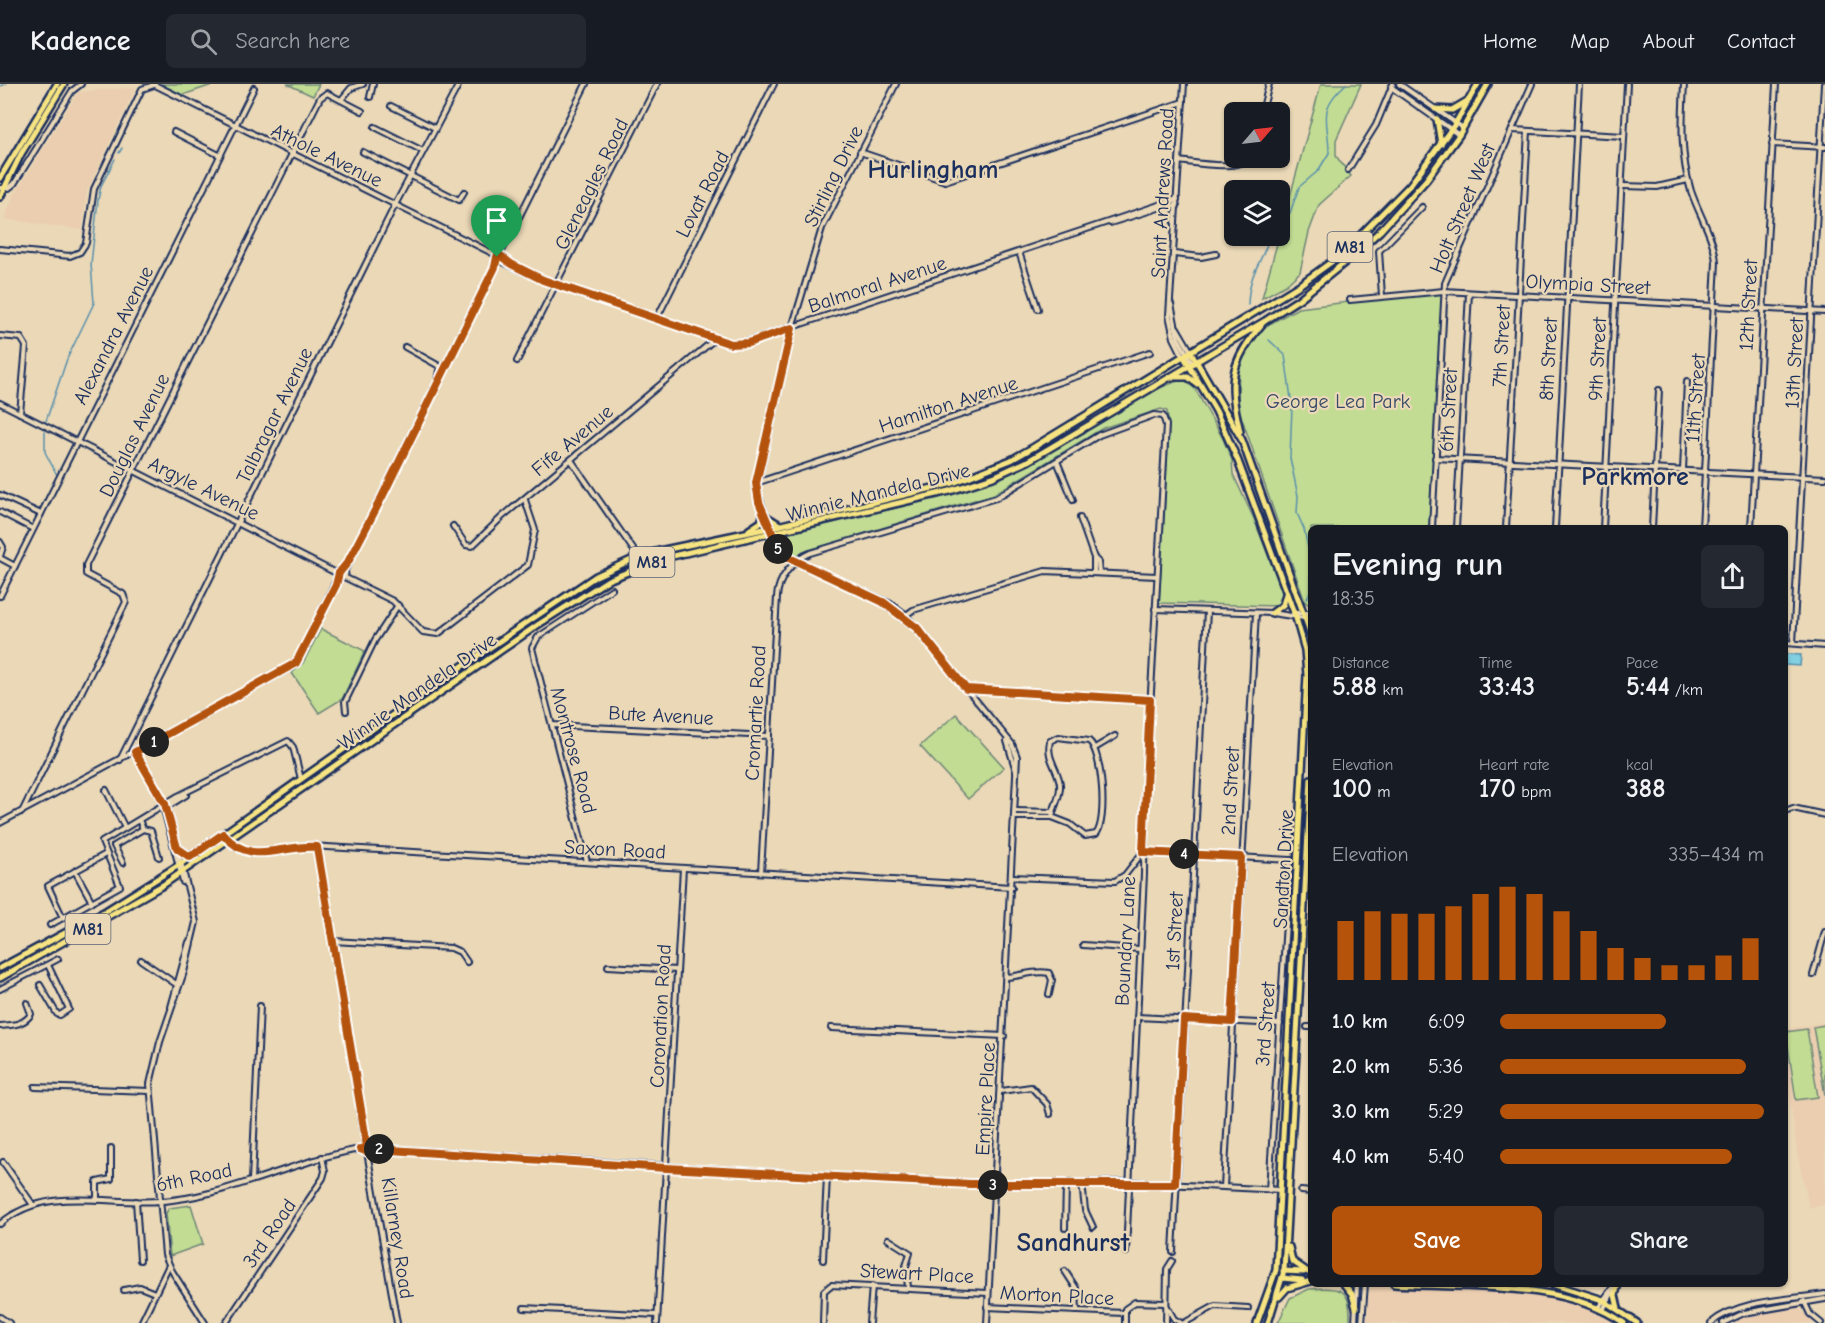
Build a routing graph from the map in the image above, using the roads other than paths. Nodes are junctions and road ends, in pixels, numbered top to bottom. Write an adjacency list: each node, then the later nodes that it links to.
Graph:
1 (57, 84): 60 (main road)
2 (64, 84): 63 (main road)
3 (81, 84): 63 (street)
4 (140, 84): 26 (street)
5 (154, 84): 26 (street); 37 (street, Athole Avenue)
6 (363, 84): 29 (street)
7 (373, 84): 27 (street)
8 (586, 84): 75 (street)
9 (657, 84): 76 (street, Gleneagles Road)
10 (774, 84): 90 (street, Lovat Road)
11 (896, 84): 52 (street, Stirling Drive)
12 (1184, 84): 30 (street, Saint Andrews Road)
13 (1269, 84): 31 (street)
14 (1400, 84): 33 (street)
15 (1478, 84): 28 (main road, Winnie Mandela Drive / M81)
16 (1488, 84): 40 (main road, Winnie Mandela Drive / M81)
17 (1532, 84): 42 (street, Holt Street West)
18 (1579, 84): 45 (street, 8th Street)
19 (1627, 84): 47 (street, 9th Street)
20 (1684, 84): 61 (street, 11th Street)
21 (1776, 84): 49 (street, 12th Street)
22 (1824, 84): 50 (street, 13th Street)
23 (458, 85): 39 (street, Talbragar Avenue)
24 (1392, 86): 35 (street); 58 (street)
25 (254, 88): 37 (street, Alexandra Avenue)
26 (142, 89): 71 (street)
27 (370, 97)
28 (1470, 99): 33 (main road); 36 (main road, Winnie Mandela Drive / M81)
29 (341, 100): 34 (street); 53 (street, Douglas Avenue)
30 (1183, 102): 52 (street); 56 (street, Saint Andrews Road)
31 (1264, 102)
32 (391, 106): 39 (street)
33 (1435, 109): 36 (street)
34 (362, 111)
35 (1437, 119): 41 (street); 48 (main road)
36 (1455, 124): 40 (street); 41 (main road, Winnie Mandela Drive / M81)
37 (234, 125): 53 (street, Athole Avenue); 55 (street, Alexandra Avenue)
38 (375, 127): 51 (street)
39 (435, 128): 51 (street, Talbragar Avenue)
40 (1463, 128): 46 (main road, Winnie Mandela Drive / M81)
41 (1451, 129): 46 (street); 48 (main road, Winnie Mandela Drive / M81)
42 (1512, 130): 43 (street); 77 (street, Holt Street West)
43 (1527, 131): 45 (street); 79 (street, 7th Street)
44 (174, 132): 55 (street)
45 (1577, 133): 47 (street); 81 (street, 8th Street)
46 (1459, 135): 91 (main road, Winnie Mandela Drive / M81)
47 (1624, 136): 62 (street, 9th Street)
48 (1441, 144): 97 (main road, Winnie Mandela Drive / M81)
49 (1772, 144): 50 (street); 87 (street, 12th Street)
50 (1823, 147): 88 (street, 13th Street)
51 (423, 151): 59 (street, Talbragar Avenue)
52 (860, 152): 92 (street, Stirling Drive)
53 (291, 153): 67 (street, Athole Avenue); 117 (street, Douglas Avenue)
54 (363, 153): 59 (street)
55 (219, 155): 108 (street, Alexandra Avenue)
56 (1179, 161): 57 (street); 66 (street, Saint Andrews Road)
57 (1224, 164)
58 (1348, 170)
59 (410, 176): 64 (street); 67 (street, Talbragar Avenue)
60 (0, 178)
61 (1688, 180): 62 (street); 85 (street, 11th Street)
62 (1623, 186): 83 (street, 9th Street)
63 (2, 188): 65 (main road)
64 (464, 192)
65 (0, 197)
66 (1177, 199): 68 (street, Saint Andrews Road); 70 (street, Balmoral Avenue)
67 (395, 205): 75 (street, Athole Avenue); 131 (street, Talbragar Avenue)
68 (1177, 206): 70 (street, Balmoral Avenue); 73 (street, Saint Andrews Road)
69 (1422, 207): 80 (street)
70 (1140, 213): 72 (street, Balmoral Avenue)
71 (0, 249)
72 (1018, 252): 86 (street); 92 (street, Balmoral Avenue)
73 (1174, 254): 74 (street); 84 (street, Saint Andrews Road)
74 (1216, 254)
75 (500, 258): 76 (street, Athole Avenue); 102 (street)
76 (557, 285): 90 (street, Balmoral Avenue); 98 (street, Gleneagles Road)
77 (1444, 291): 78 (street, Olympia Street); 80 (street, Olympia Street); 109 (street, Holt Street West)
78 (1469, 293): 79 (street, Olympia Street); 110 (street, 6th Street)
79 (1518, 295): 81 (street, Olympia Street); 112 (street, 7th Street)
80 (1382, 296): 82 (street, Olympia Street)
81 (1567, 298): 83 (street, Olympia Street); 114 (street, 8th Street)
82 (1350, 300)
83 (1615, 302): 85 (street, Olympia Street); 115 (street, 9th Street)
84 (1171, 304): 97 (street, Saint Andrews Road); 97 (street, Saint Andrews Road)
85 (1715, 306): 87 (street, Olympia Street); 119 (street, 11th Street)
86 (1038, 309)
87 (1763, 309): 88 (street, Olympia Street); 120 (street, 12th Street)
88 (1811, 312): 89 (street, Olympia Street); 121 (street, 13th Street)
89 (1825, 312)
90 (657, 318): 94 (street, Balmoral Avenue)
91 (1265, 321): 99 (main road, Winnie Mandela Drive / M81); 107 (main road)
92 (792, 328): 94 (street, Balmoral Avenue); 123 (street, Stirling Drive)
93 (0, 336): 106 (street)
94 (716, 338): 111 (street, Fife Avenue)
95 (405, 347): 102 (street)
96 (1150, 352): 123 (street, Hamilton Avenue)
97 (1187, 355): 99 (main road); 132 (main road, Winnie Mandela Drive / M81)
98 (517, 361)
99 (1192, 363): 100 (main road, Winnie Mandela Drive / M81); 103 (main road, Sandton Drive); 107 (main road)
100 (1168, 377): 103 (main road); 145 (main road, Winnie Mandela Drive / M81)
101 (1687, 381): 118 (street)
102 (434, 389): 153 (street)
103 (1203, 389): 156 (main road, Sandton Drive)
104 (1659, 390): 116 (street)
105 (0, 403): 106 (street, Argyle Avenue)
106 (20, 413): 108 (street, Argyle Avenue)
107 (1242, 440): 165 (main road)
108 (76, 441): 117 (street, Argyle Avenue); 128 (street, Alexandra Avenue)
109 (1435, 458): 110 (street); 133 (street, Holt Street West)
110 (1460, 459): 112 (street); 134 (street, 6th Street)
111 (571, 460): 125 (street, Fife Avenue); 147 (street)
112 (1510, 460): 114 (street); 135 (street, 7th Street)
113 (1057, 461): 126 (street); 149 (street); 154 (street, Boundary Lane)
114 (1558, 463): 115 (street); 136 (street, 8th Street)
115 (1606, 466): 116 (street); 137 (street, 9th Street)
116 (1656, 469): 118 (street); 138 (street)
117 (133, 470): 131 (street, Argyle Avenue); 183 (street, Douglas Avenue)
118 (1683, 470): 119 (street)
119 (1705, 472): 120 (street); 139 (street, 11th Street)
120 (1754, 475): 121 (street); 140 (street, 12th Street)
121 (1803, 477): 122 (street); 167 (street, 13th Street)
122 (1825, 478)
123 (756, 483): 129 (street, Stirling Drive)
124 (0, 495): 128 (street)
125 (525, 500): 141 (street, Fife Avenue); 158 (street, Argyle Avenue)
126 (1073, 500)
127 (0, 512): 143 (street)
128 (41, 514): 143 (street, Alexandra Avenue)
129 (764, 514): 132 (main road); 142 (street, Stirling Drive); 144 (main road)
130 (1080, 518): 152 (street)
131 (237, 522): 153 (street, Argyle Avenue); 177 (street, Talbragar Avenue)
132 (780, 525): 142 (main road, Winnie Mandela Drive / M81)
133 (1432, 525)
134 (1456, 525)
135 (1506, 525)
136 (1555, 525)
137 (1603, 525)
138 (1652, 525)
139 (1702, 525)
140 (1751, 525)
141 (453, 526)
142 (769, 528): 144 (main road, Winnie Mandela Drive / M81); 145 (street, Stirling Drive)
143 (33, 529): 151 (street, Alexandra Avenue)
144 (745, 532): 147 (main road, Winnie Mandela Drive / M81)
145 (772, 534): 149 (street); 150 (main road, Winnie Mandela Drive / M81)
146 (0, 542): 148 (street)
147 (639, 556): 150 (street); 178 (main road, Winnie Mandela Drive / M81)
148 (0, 557): 151 (street)
149 (797, 563): 164 (street); 173 (street, Cromartie Road)
150 (644, 564): 192 (main road, Winnie Mandela Drive / M81)
151 (15, 566): 157 (street, Alexandra Avenue)
152 (1097, 573): 154 (street); 164 (street)
153 (342, 574): 158 (street, Argyle Avenue); 176 (street)
154 (1156, 576): 159 (street, Boundary Lane)
155 (612, 589): 172 (street, Montrose Road)
156 (1287, 592): 162 (main road); 163 (main road, Sandton Drive)
157 (0, 596)
158 (398, 605): 171 (street)
159 (1155, 609): 160 (street); 170 (street, Boundary Lane)
160 (1207, 611): 161 (street); 197 (street, 1st Street)
161 (1256, 613): 162 (street); 200 (street, 2nd Street)
162 (1272, 613): 163 (street)
163 (1293, 615): 165 (street); 202 (main road, Sandton Drive)
164 (904, 616): 169 (street)
165 (1308, 616)
166 (1788, 643): 167 (street)
167 (1793, 643): 168 (street)
168 (1825, 646)
169 (966, 689): 170 (street); 182 (street)
170 (1150, 700): 195 (street, Boundary Lane)
171 (346, 711)
172 (552, 724): 173 (street, Bute Avenue); 203 (street, Montrose Road)
173 (769, 736): 210 (street, Cromartie Road)
174 (1115, 736): 175 (street)
175 (1095, 747): 184 (street); 184 (street)
176 (135, 752): 177 (street); 180 (street)
177 (120, 760): 183 (street)
178 (302, 779): 180 (street); 191 (main road, Winnie Mandela Drive / M81)
179 (106, 790): 189 (street)
180 (163, 806): 187 (street); 194 (street); 205 (street)
181 (1788, 810): 185 (street)
182 (1016, 811): 184 (street); 186 (street)
183 (22, 812): 188 (street)
184 (1052, 814): 186 (street)
185 (1825, 815)
186 (1016, 817): 212 (street)
187 (138, 820): 189 (street); 190 (street)
188 (0, 823)
189 (125, 828): 196 (street)
190 (143, 829): 198 (street); 204 (street)
191 (223, 834): 192 (street, Saxon Road); 199 (main road, Winnie Mandela Drive / M81)
192 (229, 841): 193 (street, Saxon Road); 209 (main road, Winnie Mandela Drive / M81)
193 (317, 847): 203 (street, Saxon Road); 219 (street, Killarney Road)
194 (177, 848): 199 (main road); 205 (street)
195 (1143, 852): 197 (street); 207 (street); 211 (street, Boundary Lane)
196 (106, 854): 208 (street); 215 (street)
197 (1193, 855): 200 (street); 239 (street, 1st Street)
198 (159, 857)
199 (190, 857): 205 (main road, Winnie Mandela Drive / M81)
200 (1241, 857): 201 (street); 240 (street, 2nd Street)
201 (1290, 860): 202 (street); 241 (street, 3rd Street)
202 (1298, 860): 263 (main road, Sandton Drive)
203 (587, 862): 206 (street, Saxon Road)
204 (123, 863)
205 (180, 865): 209 (street); 227 (main road, Winnie Mandela Drive / M81)
206 (683, 868): 210 (street, Saxon Road); 228 (street, Coronation Road)
207 (1130, 869): 211 (street); 212 (street)
208 (75, 871): 215 (street); 216 (street)
209 (182, 872): 231 (main road, Winnie Mandela Drive / M81); 233 (street)
210 (761, 872): 214 (street, Saxon Road)
211 (1144, 874): 221 (street, Boundary Lane)
212 (1012, 877): 214 (street, Empire Place)
213 (1308, 879): 270 (main road, Sandton Drive)
214 (1012, 887): 230 (street, Empire Place)
215 (93, 903): 216 (street)
216 (63, 918): 217 (street)
217 (50, 925)
218 (1825, 932): 229 (street)
219 (333, 941): 224 (street); 250 (street, Killarney Road)
220 (1083, 945): 221 (street)
221 (1139, 949): 238 (street, Boundary Lane)
222 (58, 959): 225 (street)
223 (141, 960): 233 (street)
224 (468, 962)
225 (48, 965): 232 (street); 234 (street)
226 (608, 966): 228 (street)
227 (0, 968)
228 (677, 970): 253 (street, Coronation Road)
229 (1813, 975)
230 (1006, 977): 235 (street); 244 (street, Empire Place)
231 (0, 978)
232 (40, 985)
233 (178, 985): 247 (street)
234 (0, 989)
235 (1049, 994)
236 (27, 1003): 242 (street)
237 (260, 1006): 255 (street)
238 (1137, 1017): 239 (street); 256 (street, Boundary Lane)
239 (1184, 1019): 240 (street); 259 (street, 1st Street)
240 (1232, 1022): 241 (street); 261 (street, 2nd Street)
241 (1280, 1024): 262 (street, 3rd Street)
242 (0, 1026)
243 (831, 1028): 244 (street)
244 (1004, 1036): 246 (street, Empire Place)
245 (35, 1087): 247 (street)
246 (1001, 1090): 248 (street); 260 (street, Empire Place)
247 (150, 1091): 268 (street)
248 (1050, 1114)
249 (111, 1148): 266 (street)
250 (368, 1150): 251 (street, 6th Road); 253 (street, 6th Road); 321 (street, Killarney Road)
251 (322, 1156): 255 (street, 6th Road); 320 (street, 3rd Road)
252 (3, 1162): 269 (street)
253 (666, 1167): 254 (street, 6th Road); 315 (street, Coronation Road)
254 (827, 1176): 260 (street, 6th Road); 278 (street)
255 (252, 1180): 268 (street, 6th Road)
256 (1129, 1182): 258 (street, 6th Road); 259 (street, 6th Road); 275 (street, Boundary Lane)
257 (1066, 1184): 258 (street, 6th Road); 260 (street, 6th Road); 273 (street)
258 (1082, 1184): 272 (street)
259 (1175, 1184): 261 (street, 6th Road); 276 (street, 1st Street)
260 (995, 1185): 300 (street, Empire Place)
261 (1224, 1187): 262 (street, 6th Road)
262 (1269, 1190): 263 (street, 6th Road)
263 (1280, 1190): 285 (main road, Sandton Drive)
264 (1301, 1191): 265 (street)
265 (1308, 1192)
266 (97, 1200): 267 (street, 6th Road); 269 (street, 6th Road)
267 (136, 1201): 268 (street, 6th Road); 277 (street)
268 (160, 1201): 280 (street)
269 (33, 1205): 271 (street, 6th Road)
270 (1288, 1222): 282 (main road, Sandton Drive); 283 (main road)
271 (0, 1224)
272 (1093, 1227)
273 (1065, 1228)
274 (888, 1239): 297 (street)
275 (1125, 1252)
276 (1173, 1252)
277 (140, 1260)
278 (823, 1260)
279 (1172, 1261): 306 (street)
280 (169, 1265): 299 (street); 319 (street)
281 (1065, 1271): 313 (street)
282 (1284, 1271): 284 (main road); 285 (main road); 286 (main road, Sandton Drive)
283 (1308, 1272)
284 (1308, 1272)
285 (1275, 1274): 286 (main road); 329 (main road, Sandton Drive)
286 (1283, 1279): 287 (main road); 304 (main road, Sandton Drive)
287 (1308, 1281)
288 (1308, 1282): 304 (main road)
289 (872, 1286): 297 (street, Stewart Place); 323 (street, Stewart Place); 324 (street)
290 (1346, 1287): 310 (main road)
291 (1357, 1287): 310 (street)
292 (1365, 1287): 332 (street)
293 (1450, 1287): 311 (main road)
294 (1561, 1287): 305 (main road)
295 (1615, 1287): 305 (street)
296 (1617, 1287): 312 (main road)
297 (908, 1288): 300 (street, Stewart Place)
298 (124, 1290): 299 (street)
299 (155, 1293): 318 (street)
300 (988, 1293): 307 (street, Empire Place)
301 (1825, 1294): 303 (street)
302 (1825, 1299): 303 (street)
303 (1804, 1300): 335 (street); 336 (street); 337 (street)
304 (1277, 1301): 330 (main road, Sandton Drive)
305 (1605, 1301): 311 (street); 312 (main road)
306 (1165, 1304): 314 (street); 327 (street); 328 (street)
307 (987, 1306): 313 (street, Morton Place); 325 (street, Empire Place)
308 (524, 1308): 315 (street)
309 (1248, 1308): 328 (street)
310 (1356, 1308): 331 (street)
311 (1601, 1309): 333 (main road)
312 (1619, 1309): 334 (main road)
313 (1077, 1311): 314 (street, Morton Place)
314 (1124, 1313): 326 (street)
315 (657, 1315): 322 (street, Coronation Road)
316 (0, 1317): 317 (street)
317 (9, 1323)
318 (141, 1323)
319 (205, 1323)
320 (226, 1323)
321 (397, 1323)
322 (657, 1323)
323 (823, 1323)
324 (869, 1323)
325 (987, 1323)
326 (1125, 1323)
327 (1166, 1323)
328 (1182, 1323)
329 (1257, 1323)
330 (1268, 1323)
331 (1355, 1323)
332 (1362, 1323)
333 (1624, 1323)
334 (1637, 1323)
335 (1711, 1323)
336 (1723, 1323)
337 (1821, 1323)

